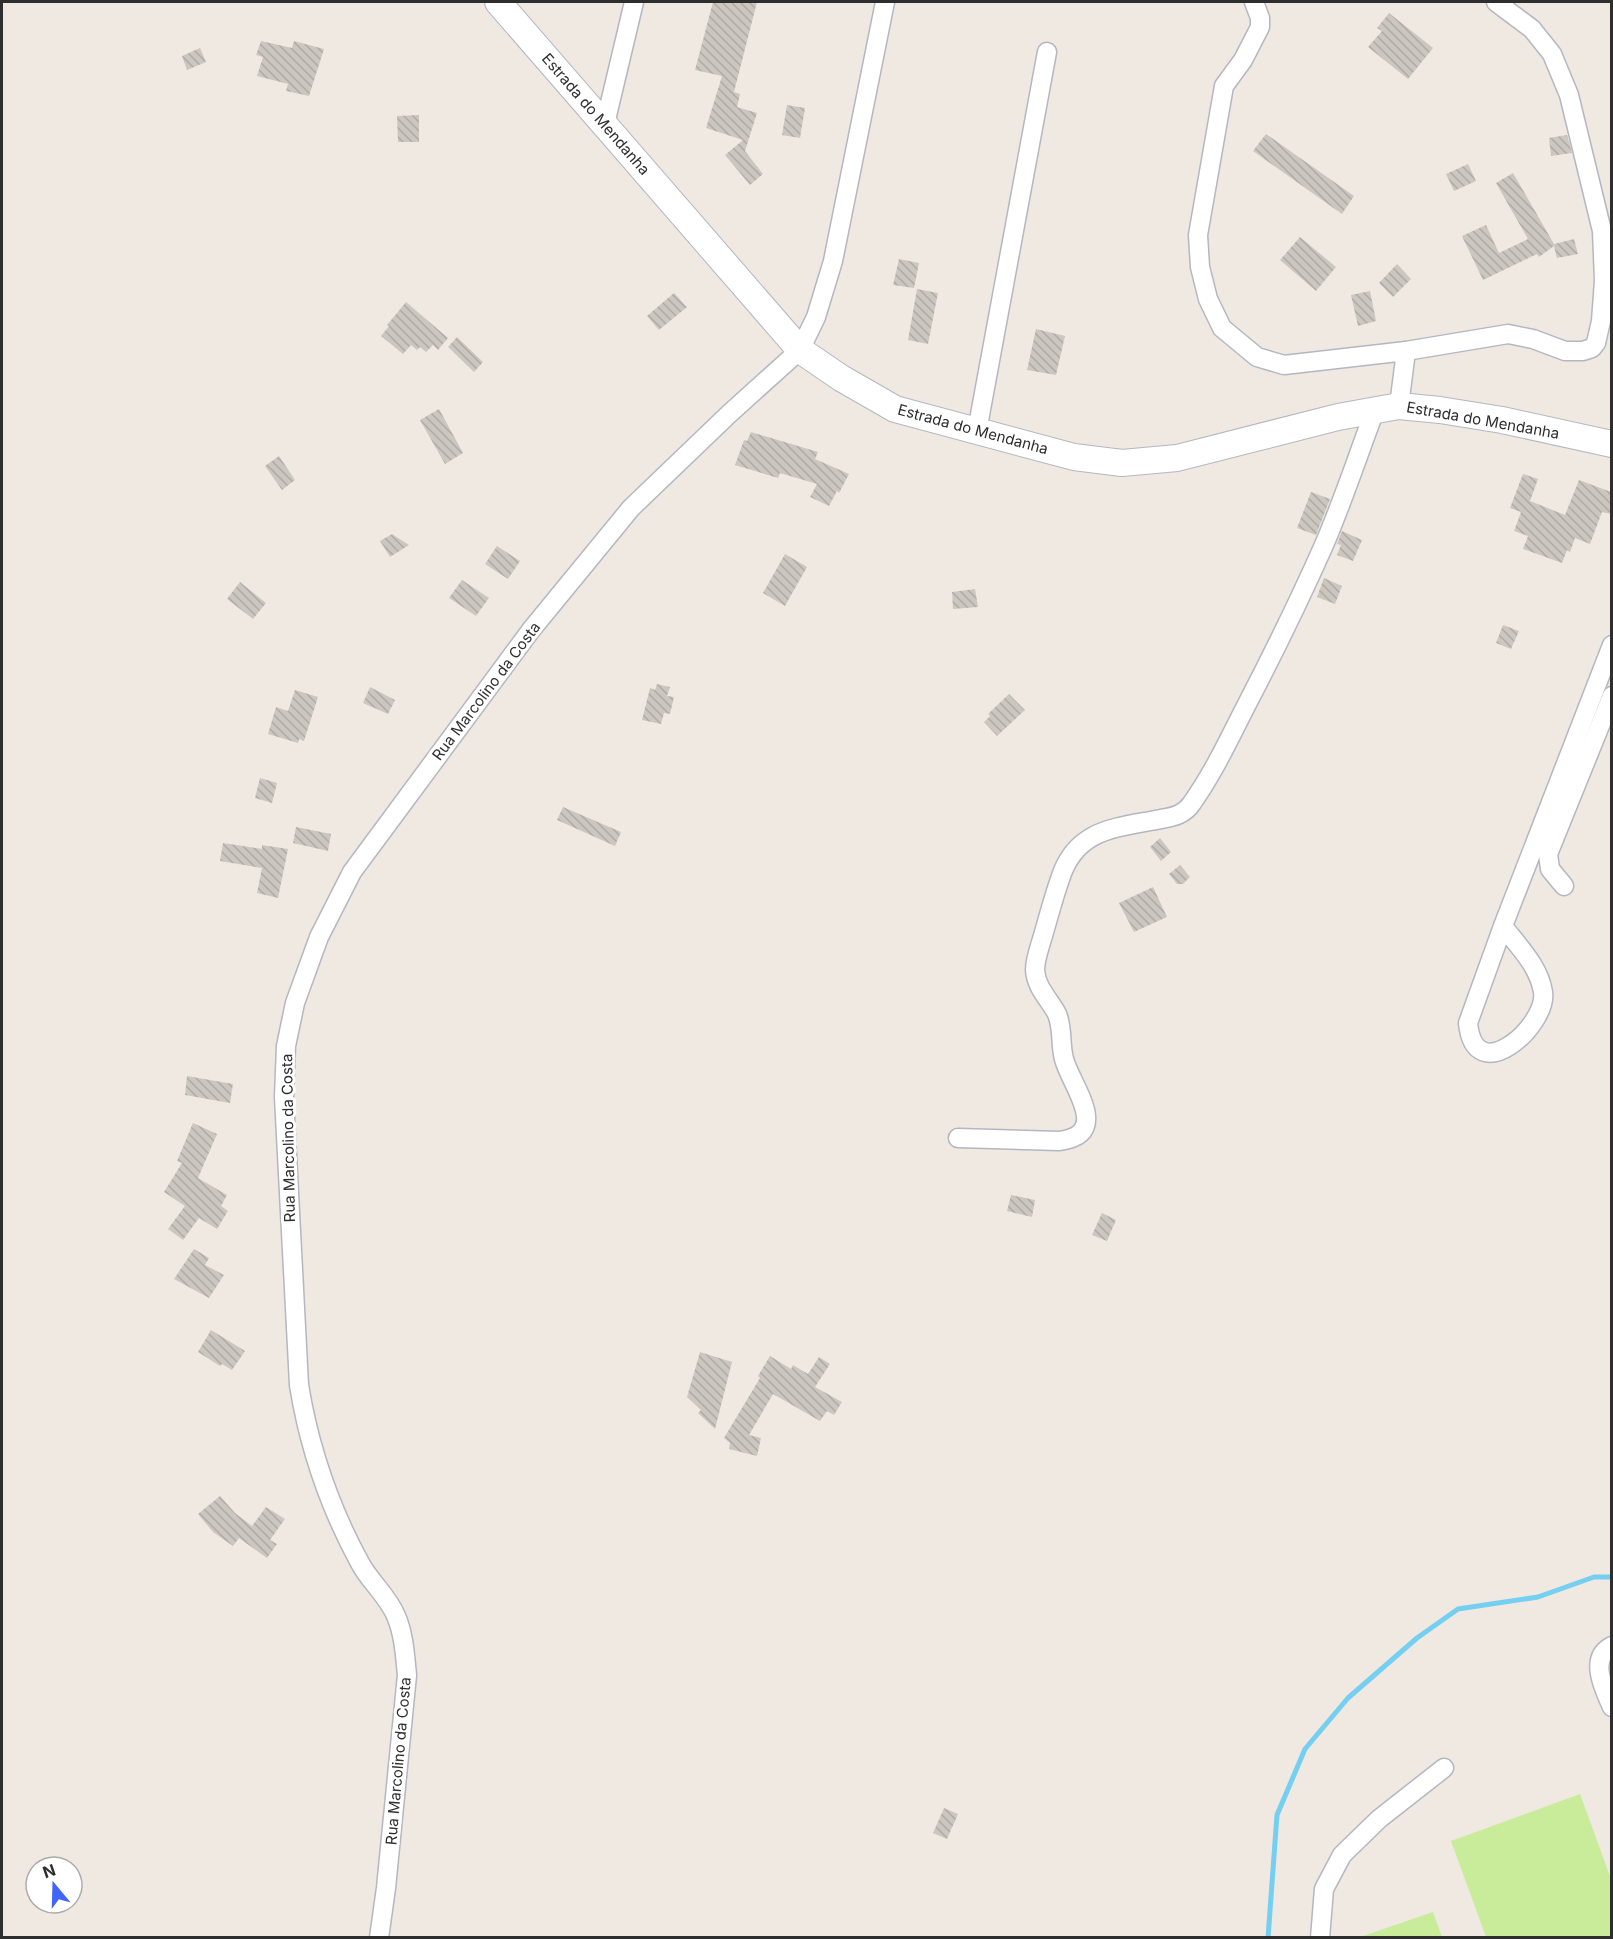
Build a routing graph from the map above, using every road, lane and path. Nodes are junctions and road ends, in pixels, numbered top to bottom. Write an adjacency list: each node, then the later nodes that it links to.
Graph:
1 (498, 2): 7 (main road, Estrada do Mendanha)
2 (634, 2): 7 (street)
3 (885, 2): 8 (street)
4 (1254, 2): 9 (street)
5 (1496, 2): 9 (street)
6 (1047, 52): 11 (street)
7 (605, 124): 8 (main road, Estrada do Mendanha)
8 (800, 350): 11 (main road, Estrada do Mendanha); 21 (street, Rua Marcolino da Costa)
9 (1406, 351): 10 (street)
10 (1387, 408): 11 (main road, Estrada do Mendanha); 12 (main road, Estrada do Mendanha); 17 (street)
11 (977, 430)
12 (1611, 444)
13 (1611, 645): 16 (street)
14 (1611, 696): 15 (street)
15 (1564, 886)
16 (1503, 926): 16 (street)
17 (958, 1138)
18 (1611, 1646): 19 (street)
19 (1611, 1707)
20 (1444, 1768): 22 (street)
21 (379, 1938)
22 (1320, 1938)

